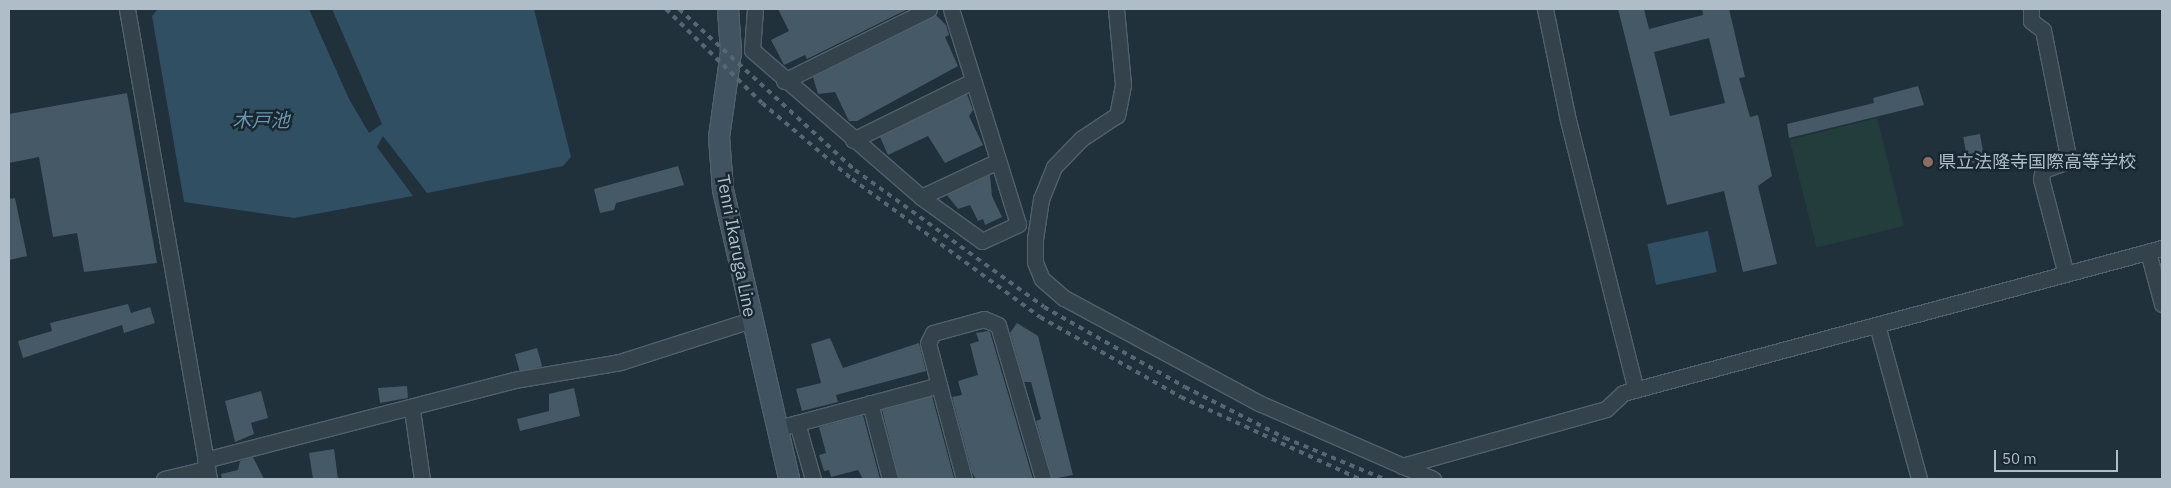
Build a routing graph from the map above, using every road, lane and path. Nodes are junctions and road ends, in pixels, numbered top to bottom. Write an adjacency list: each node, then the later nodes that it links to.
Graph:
1 (127, 9): 26 (street)
2 (728, 9): 17 (main road, Tenri Ikaruga Line)
3 (754, 9): 9 (street)
4 (929, 9): 9 (street)
5 (950, 9): 10 (street)
6 (1116, 9): 25 (street)
7 (1545, 9): 20 (street)
8 (2031, 9): 15 (street)
9 (784, 81): 11 (street)
10 (973, 81): 11 (street); 12 (street)
11 (853, 140): 13 (street)
12 (998, 161): 13 (street); 13 (street)
13 (921, 197)
14 (2155, 250): 15 (street); 16 (street)
15 (2066, 274): 18 (street)
16 (2162, 304)
17 (751, 320): 22 (street); 24 (main road, Tenri Ikaruga Line)
18 (1877, 325): 20 (street); 35 (street)
19 (939, 385): 21 (street); 32 (street); 33 (street)
20 (1636, 390): 25 (street)
21 (870, 404): 23 (street); 31 (street)
22 (412, 410): 26 (street); 28 (street)
23 (797, 423): 24 (street); 30 (street)
24 (775, 429): 29 (main road, Tenri Ikaruga Line)
25 (1402, 466): 34 (street)
26 (207, 469): 27 (street)
27 (164, 479)
28 (422, 479)
29 (789, 479)
30 (813, 479)
31 (890, 479)
32 (964, 479)
33 (1043, 479)
34 (1433, 479)
35 (1919, 479)

